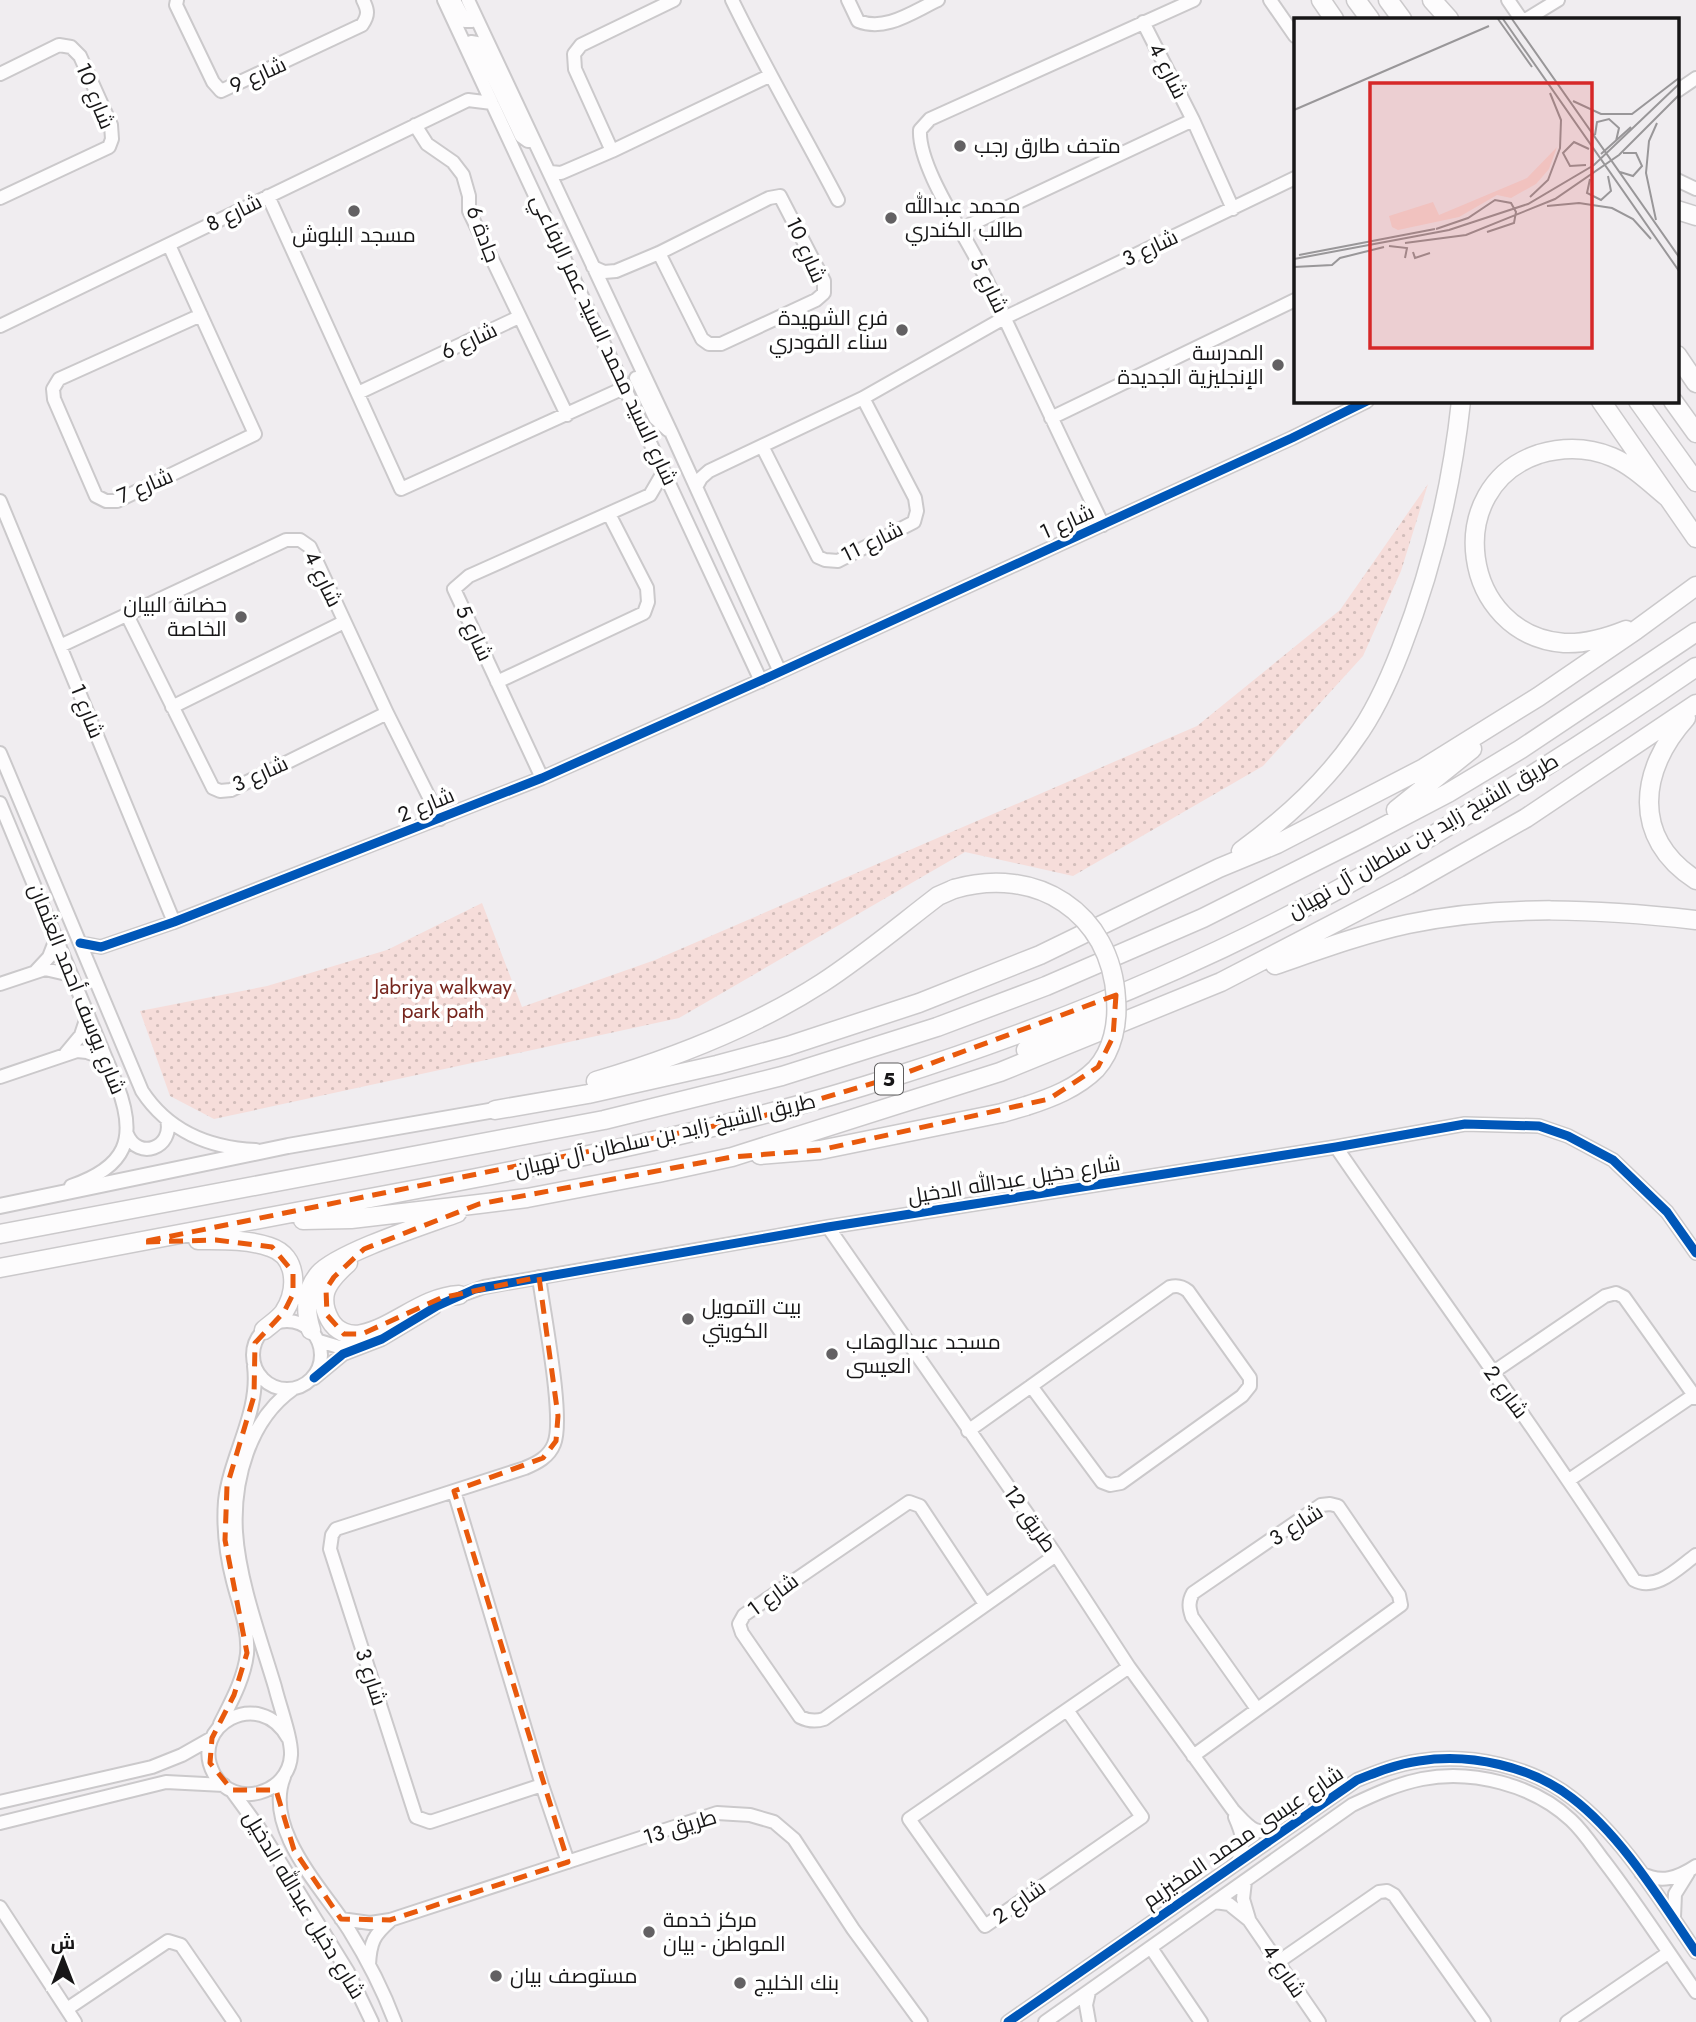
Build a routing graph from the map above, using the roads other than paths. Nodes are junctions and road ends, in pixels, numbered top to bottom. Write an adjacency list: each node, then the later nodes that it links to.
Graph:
1 (177, 0): 2 (street, شارع 9)
2 (363, 0)
3 (444, 0): 27 (street, شارع السيد محمد السيد عمر الرفاعي)
4 (454, 0): 18 (street)
5 (468, 0): 18 (street, شارع السيد محمد السيد عمر الرفاعي)
6 (674, 0): 38 (street)
7 (732, 0): 30 (street)
8 (848, 0): 9 (street)
9 (938, 0)
10 (1194, 0): 25 (street, شارع 5)
11 (1270, 0): 26 (street)
12 (1321, 0): 19 (highway)
13 (1356, 0): 20 (highway)
14 (1388, 0): 21 (highway)
15 (1431, 0): 22 (highway)
16 (1508, 0): 23 (street)
17 (1558, 0): 24 (street)
18 (475, 15): 37 (street, شارع السيد محمد السيد عمر الرفاعي)
19 (1333, 18)
20 (1369, 18)
21 (1401, 18)
22 (1445, 18)
23 (1520, 18)
24 (1529, 18)
25 (1143, 22): 35 (street, شارع 4); 52 (street, شارع 5)
26 (1294, 35)
27 (467, 48): 29 (street, شارع السيد محمد السيد عمر الرفاعي); 37 (street)
28 (0, 74): 46 (street, شارع 10)
29 (480, 76): 33 (street); 34 (street, شارع السيد محمد السيد عمر الرفاعي)
30 (769, 76): 38 (street); 47 (street)
31 (1696, 78): 32 (street)
32 (1678, 90)
33 (468, 100): 34 (street); 36 (street, شارع 8)
34 (492, 103): 48 (street, شارع السيد محمد السيد عمر الرفاعي)
35 (1193, 120): 49 (street, شارع 4); 52 (street, شارع 4)
36 (415, 125): 45 (street, شارع 8); 61 (street, جادة 6)
37 (534, 141): 39 (street, شارع السيد محمد السيد عمر الرفاعي)
38 (612, 151): 40 (street)
39 (550, 172): 40 (street); 43 (street, شارع السيد محمد السيد عمر الرفاعي)
40 (565, 172): 43 (street)
41 (1294, 178): 49 (street, شارع 3)
42 (1678, 180): 44 (street)
43 (558, 189): 55 (street, شارع السيد محمد السيد عمر الرفاعي)
44 (1696, 189)
45 (268, 196): 53 (street, شارع 8); 68 (street)
46 (0, 198)
47 (838, 200)
48 (540, 201): 59 (street); 64 (street, شارع السيد محمد السيد عمر الرفاعي)
49 (1233, 209): 62 (street, شارع 3)
50 (1678, 210): 51 (highway)
51 (1696, 216)
52 (961, 229): 62 (street, شارع 5)
53 (169, 245): 60 (street, شارع 7); 63 (street, شارع 8)
54 (659, 253): 54 (street, شارع 10); 56 (street, شارع 10)
55 (593, 267): 56 (street); 57 (street, شارع السيد محمد السيد عمر الرفاعي)
56 (616, 271): 57 (street)
57 (606, 294): 59 (street, شارع السيد محمد السيد عمر الرفاعي)
58 (1294, 300): 76 (street)
59 (613, 310): 77 (street, شارع السيد محمد السيد عمر الرفاعي)
60 (201, 315): 60 (street, شارع 7)
61 (519, 317): 68 (street, شارع 6); 75 (street, شارع 6)
62 (1004, 318): 69 (street); 76 (street, شارع 5)
63 (0, 326)
64 (604, 341): 67 (street, شارع السيد محمد السيد عمر الرفاعي); 77 (street)
65 (1678, 356): 66 (highway)
66 (1696, 383)
67 (626, 387): 75 (street); 81 (street, شارع السيد محمد السيد عمر الرفاعي)
68 (359, 393): 75 (street)
69 (863, 398): 79 (street); 79 (street, شارع 11)
70 (1365, 402): 90 (street, شارع 1)
71 (1461, 402): 111 (highway)
72 (1602, 402): 86 (highway)
73 (1639, 402): 83 (highway)
74 (1674, 402): 78 (highway)
75 (566, 415)
76 (1051, 418): 90 (street, شارع 5)
77 (671, 432): 80 (street, شارع السيد محمد السيد عمر الرفاعي)
78 (1696, 433)
79 (762, 446): 82 (street)
80 (687, 467): 82 (street); 84 (street, شارع السيد محمد السيد عمر الرفاعي)
81 (664, 471): 85 (street); 87 (street, شارع السيد محمد السيد عمر الرفاعي)
82 (709, 471): 84 (street)
83 (1696, 482)
84 (696, 487): 99 (street, شارع السيد محمد السيد عمر الرفاعي)
85 (650, 495): 87 (street); 89 (street, شارع 5)
86 (1667, 497): 91 (highway); 94 (highway)
87 (677, 499): 100 (street, شارع السيد محمد السيد عمر الرفاعي)
88 (0, 501): 97 (street, شارع 1)
89 (610, 514): 101 (street, شارع 5); 101 (street, شارع 5)
90 (1103, 525): 99 (street, شارع 1)
91 (1691, 531)
92 (1696, 586): 94 (highway)
93 (127, 615): 95 (street, شارع 4); 97 (street, شارع 4); 104 (street, شارع 3)
94 (1649, 621): 102 (highway)
95 (344, 622): 104 (street); 105 (street, شارع 4)
96 (1696, 632): 110 (highway, طريق الشيخ زايد بن سلطان آل نهيان / 5)
97 (60, 646): 114 (street, شارع 1)
98 (1696, 667): 120 (highway, طريق الشيخ زايد بن سلطان آل نهيان / 5)
99 (780, 672): 100 (street, شارع 2)
100 (761, 681): 107 (street, شارع 2)
101 (497, 682): 107 (street, شارع 5)
102 (1538, 697): 110 (highway); 111 (highway)
103 (1696, 706): 112 (highway); 122 (highway)
104 (172, 707): 105 (street, شارع 3)
105 (387, 713): 109 (street, شارع 4)
106 (0, 753): 116 (street, شارع يوسف أحمد العثمان)
107 (542, 778): 109 (street, شارع 2)
108 (0, 803): 115 (street, شارع يوسف أحمد العثمان)
109 (440, 819): 114 (street, شارع 2)
110 (1362, 838): 140 (highway, طريق الشيخ زايد بن سلطان آل نهيان / 5)
111 (1219, 868): 129 (highway)
112 (1696, 880)
113 (1696, 920): 122 (highway)
114 (174, 922): 117 (street, شارع 2)
115 (56, 939): 119 (street); 121 (street, شارع يوسف أحمد العثمان)
116 (79, 943): 117 (street, شارع 2); 118 (street, شارع يوسف أحمد العثمان)
117 (101, 947): 118 (street)
118 (89, 965): 130 (street, شارع يوسف أحمد العثمان)
119 (36, 971): 121 (street); 123 (street)
120 (1163, 974): 128 (highway); 138 (highway, طريق الشيخ زايد بن سلطان آل نهيان / 5)
121 (71, 975): 124 (street, شارع يوسف أحمد العثمان)
122 (1221, 982): 128 (highway)
123 (0, 984)
124 (88, 1014): 125 (street); 126 (street, شارع يوسف أحمد العثمان)
125 (66, 1053): 126 (street); 127 (street)
126 (106, 1059): 131 (street, شارع يوسف أحمد العثمان)
127 (0, 1077)
128 (950, 1086): 134 (highway)
129 (495, 1110): 132 (main road); 134 (highway, bridge)
130 (167, 1120): 131 (street); 132 (street, شارع يوسف أحمد العثمان)
131 (127, 1134): 135 (street)
132 (288, 1146): 135 (main road)
133 (1336, 1147): 139 (street, شارع دخيل عبدالله الدخيل); 144 (street, شارع دخيل عبدالله الدخيل); 153 (street, شارع 2)
134 (732, 1157): 136 (highway)
135 (24, 1202): 137 (main road)
136 (480, 1204): 138 (highway); 143 (highway)
137 (0, 1206)
138 (268, 1219): 141 (highway, طريق الشيخ زايد بن سلطان آل نهيان / 5)
139 (828, 1227): 146 (street, شارع دخيل عبدالله الدخيل); 158 (street, طريق 12)
140 (0, 1234)
141 (142, 1242): 142 (highway, طريق الشيخ زايد بن سلطان آل نهيان / 5); 149 (highway)
142 (102, 1249): 145 (highway, طريق الشيخ زايد بن سلطان آل نهيان / 5); 147 (highway)
143 (364, 1249): 148 (highway); 150 (highway)
144 (1696, 1253)
145 (0, 1268)
146 (539, 1277): 148 (street, شارع دخيل عبدالله الدخيل); 160 (street, شارع 3)
147 (0, 1278)
148 (459, 1295): 151 (street, شارع دخيل عبدالله الدخيل)
149 (264, 1330): 150 (street); 152 (street)
150 (315, 1336): 151 (street, شارع دخيل عبدالله الدخيل); 154 (street)
151 (360, 1346): 154 (street, شارع دخيل عبدالله الدخيل)
152 (254, 1366): 156 (street); 167 (street)
153 (1492, 1373): 157 (street); 159 (street, شارع 2)
154 (314, 1378): 156 (street)
155 (1031, 1387): 155 (street); 158 (street)
156 (293, 1390): 168 (street)
157 (1695, 1397): 159 (street)
158 (968, 1431): 161 (street, طريق 12)
159 (1569, 1480): 162 (street, شارع 2)
160 (454, 1491): 172 (street); 172 (street, شارع 3)
161 (1055, 1555): 163 (street, شارع 1); 164 (street, طريق 12)
162 (1696, 1555)
163 (985, 1604): 163 (street, شارع 1)
164 (1129, 1667): 166 (street, شارع 2); 169 (street, طريق 12)
165 (1257, 1709): 165 (street, شارع 3); 169 (street, شارع 3)
166 (1067, 1710): 166 (street, شارع 2)
167 (215, 1732): 168 (street); 173 (street); 176 (street)
168 (288, 1738): 170 (street)
169 (1193, 1756): 177 (street, طريق 12)
170 (285, 1774): 173 (street); 188 (street, شارع دخيل عبدالله الدخيل)
171 (1357, 1780): 174 (street, شارع عيسى محمد المخيزيم); 175 (street); 184 (street, شارع عيسى محمد المخيزيم)
172 (541, 1785): 182 (street)
173 (228, 1788): 179 (street); 205 (street, شارع دخيل عبدالله الدخيل)
174 (1328, 1799): 178 (street); 180 (street, شارع عيسى محمد المخيزيم)
175 (1364, 1800): 178 (street, شارع عيسى محمد المخيزيم); 196 (street, شارع عيسى محمد المخيزيم)
176 (0, 1802)
177 (1233, 1810): 180 (street, طريق 12); 181 (street, طريق 12)
178 (1342, 1813): 185 (street, شارع عيسى محمد المخيزيم)
179 (0, 1823)
180 (1281, 1831): 181 (street, شارع عيسى محمد المخيزيم)
181 (1238, 1861): 189 (street, شارع عيسى محمد المخيزيم)
182 (568, 1862): 190 (street, طريق 13); 207 (street, طريق 13)
183 (1693, 1868): 184 (street); 192 (street)
184 (1639, 1871): 192 (street, شارع عيسى محمد المخيزيم)
185 (1245, 1881): 186 (street, شارع عيسى محمد المخيزيم); 191 (street, شارع 4)
186 (1215, 1902): 191 (street, شارع 4); 193 (street, شارع عيسى محمد المخيزيم)
187 (0, 1907): 201 (street)
188 (341, 1919): 190 (street, طريق 13); 198 (street, شارع دخيل عبدالله الدخيل)
189 (1155, 1919): 193 (street); 208 (street, شارع عيسى محمد المخيزيم)
190 (390, 1920): 198 (street)
191 (1249, 1920): 197 (street, شارع 4)
192 (1675, 1922): 195 (street, شارع عيسى محمد المخيزيم)
193 (1168, 1936): 194 (street, شارع عيسى محمد المخيزيم)
194 (1151, 1948): 199 (street, شارع عيسى محمد المخيزيم); 211 (street)
195 (1696, 1952)
196 (1668, 1953): 200 (street, شارع عيسى محمد المخيزيم); 214 (street)
197 (1278, 1962): 212 (street, شارع 4); 213 (street)
198 (369, 1968): 206 (street, شارع دخيل عبدالله الدخيل)
199 (1089, 1992): 202 (street, شارع عيسى محمد المخيزيم); 210 (street)
200 (1696, 1992)
201 (66, 2009): 203 (street); 204 (street)
202 (1061, 2011): 209 (street, شارع عيسى محمد المخيزيم); 210 (street)
203 (75, 2022)
204 (234, 2022)
205 (372, 2022)
206 (395, 2022)
207 (921, 2022)
208 (1008, 2022)
209 (1045, 2022)
210 (1088, 2022)
211 (1201, 2022)
212 (1320, 2022)
213 (1484, 2022)
214 (1567, 2022)

